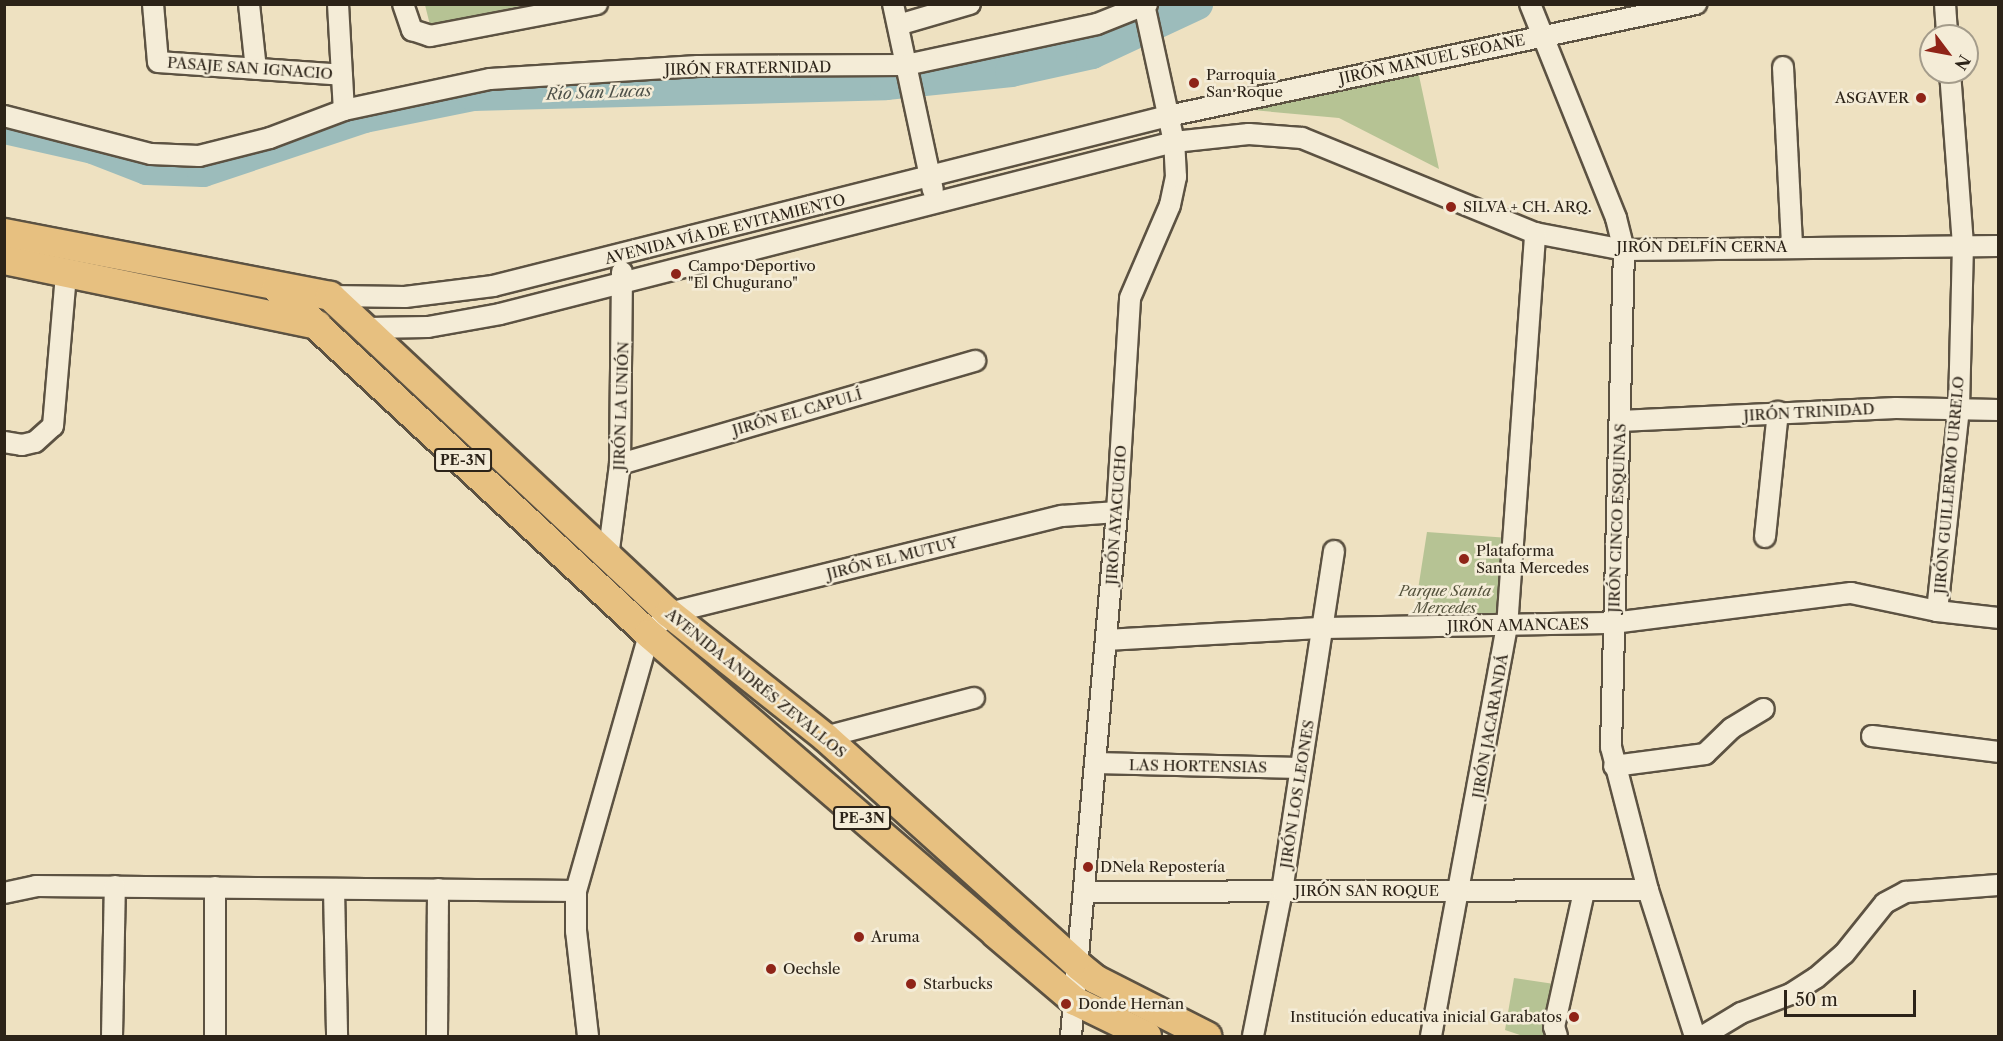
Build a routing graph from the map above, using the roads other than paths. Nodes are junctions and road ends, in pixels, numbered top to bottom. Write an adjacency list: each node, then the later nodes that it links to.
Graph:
1 (153, 4): 16 (street, PASAJE SAN IGNACIO)
2 (249, 4): 16 (street)
3 (403, 4): 4 (street)
4 (597, 4)
5 (893, 4): 13 (street)
6 (970, 4): 13 (street)
7 (1530, 4): 14 (street, JIRÓN CINCO ESQUINAS)
8 (1696, 4): 14 (street, JIRÓN MANUEL SEOANE)
9 (1945, 4): 12 (street)
10 (340, 5): 18 (street)
11 (1146, 8): 17 (street, JIRÓN FRATERNIDAD); 22 (street, JIRÓN AYACUCHO)
12 (1946, 24)
13 (898, 25): 17 (street)
14 (1542, 36): 22 (street, JIRÓN MANUEL SEOANE); 31 (street, JIRÓN CINCO ESQUINAS)
15 (1783, 67): 30 (street)
16 (256, 69): 18 (street, PASAJE SAN IGNACIO)
17 (908, 71): 20 (street, JIRÓN FRATERNIDAD); 24 (street)
18 (342, 75): 20 (street)
19 (1951, 84): 28 (street, JIRÓN GUILLERMO URRELO)
20 (344, 110): 21 (street, JIRÓN FRATERNIDAD)
21 (4, 116)
22 (1168, 116): 23 (street, JIRÓN AYACUCHO); 24 (street, AVENIDA VÍA DE EVITAMIENTO)
23 (1174, 142): 25 (street, AVENIDA VÍA DE EVITAMIENTO); 27 (street, JIRÓN DELFÍN CERNA); 47 (street, JIRÓN AYACUCHO)
24 (930, 178): 25 (street); 32 (street, AVENIDA VÍA DE EVITAMIENTO)
25 (936, 204): 35 (street, AVENIDA VÍA DE EVITAMIENTO)
26 (4, 233): 36 (highway, PE-3N)
27 (1535, 233): 31 (street, JIRÓN DELFÍN CERNA); 55 (street, JIRÓN JACARANDÁ)
28 (1963, 245): 29 (street, JIRÓN DELFÍN CERNA); 30 (street, JIRÓN DELFÍN CERNA); 41 (street, JIRÓN GUILLERMO URRELO)
29 (1998, 246)
30 (1792, 247): 31 (street, JIRÓN DELFÍN CERNA)
31 (1624, 250): 44 (street, JIRÓN CINCO ESQUINAS)
32 (619, 255): 35 (street, JIRÓN LA UNIÓN); 37 (street, AVENIDA VÍA DE EVITAMIENTO)
33 (4, 260): 34 (highway)
34 (66, 273): 38 (highway); 45 (street)
35 (625, 283): 39 (street, AVENIDA VÍA DE EVITAMIENTO); 46 (street, JIRÓN LA UNIÓN)
36 (276, 288): 37 (highway, AVENIDA VÍA DE EVITAMIENTO / PE-3N); 38 (highway, AVENIDA ANDRÉS ZEVALLOS / PE-3N)
37 (330, 296): 39 (highway, AVENIDA ANDRÉS ZEVALLOS / PE-3N)
38 (320, 326): 39 (highway); 57 (highway, AVENIDA ANDRÉS ZEVALLOS / PE-3N)
39 (367, 328): 50 (highway, AVENIDA ANDRÉS ZEVALLOS / PE-3N)
40 (975, 361): 46 (street, JIRÓN EL CAPULÍ)
41 (1959, 408): 42 (street, JIRÓN TRINIDAD); 43 (street, JIRÓN TRINIDAD); 51 (street, JIRÓN GUILLERMO URRELO)
42 (1998, 410)
43 (1778, 412): 44 (street, JIRÓN TRINIDAD); 48 (street)
44 (1620, 421): 54 (street, JIRÓN CINCO ESQUINAS)
45 (4, 442)
46 (620, 464): 50 (street, JIRÓN LA UNIÓN)
47 (1117, 512): 52 (street, JIRÓN EL MUTUY); 58 (street, JIRÓN AYACUCHO)
48 (1765, 537)
49 (1334, 551): 56 (street, JIRÓN LOS LEONES)
50 (608, 557): 52 (highway, AVENIDA ANDRÉS ZEVALLOS / PE-3N)
51 (1937, 611): 53 (street, JIRÓN AMANCAES); 54 (street, JIRÓN AMANCAES)
52 (669, 613): 57 (street); 62 (highway, AVENIDA ANDRÉS ZEVALLOS / PE-3N)
53 (1998, 618)
54 (1613, 623): 55 (street, JIRÓN AMANCAES); 65 (street, JIRÓN CINCO ESQUINAS)
55 (1507, 627): 56 (street, JIRÓN AMANCAES); 72 (street, JIRÓN JACARANDÁ)
56 (1324, 628): 58 (street, JIRÓN AMANCAES); 66 (street, JIRÓN LOS LEONES)
57 (649, 634): 74 (street); 80 (highway, AVENIDA ANDRÉS ZEVALLOS / PE-3N)
58 (1106, 640): 64 (street, JIRÓN AYACUCHO)
59 (975, 698): 62 (street)
60 (1764, 710): 65 (street)
61 (1872, 736): 63 (street)
62 (825, 737): 79 (highway, AVENIDA ANDRÉS ZEVALLOS / PE-3N)
63 (1998, 752)
64 (1095, 763): 66 (street, LAS HORTENSIAS); 76 (street, JIRÓN AYACUCHO)
65 (1614, 766): 73 (street, JIRÓN CINCO ESQUINAS)
66 (1300, 768): 75 (street, JIRÓN LOS LEONES)
67 (1998, 885): 92 (street)
68 (115, 886): 69 (street); 78 (street); 81 (street)
69 (216, 887): 70 (street); 82 (street)
70 (334, 889): 71 (street); 83 (street)
71 (438, 890): 74 (street); 84 (street)
72 (1460, 890): 75 (street, JIRÓN SAN ROQUE); 77 (street, JIRÓN SAN ROQUE); 90 (street, JIRÓN JACARANDÁ)
73 (1648, 890): 77 (street, JIRÓN SAN ROQUE); 92 (street, JIRÓN CINCO ESQUINAS)
74 (576, 891): 85 (street)
75 (1282, 891): 76 (street, JIRÓN SAN ROQUE); 89 (street, JIRÓN LOS LEONES)
76 (1086, 892): 79 (street, JIRÓN AYACUCHO)
77 (1584, 892): 91 (street)
78 (4, 893)
79 (1079, 966): 80 (street, JIRÓN AYACUCHO); 88 (highway, AVENIDA ANDRÉS ZEVALLOS / PE-3N)
80 (1075, 1001): 86 (street, JIRÓN AYACUCHO); 87 (highway, AVENIDA ANDRÉS ZEVALLOS / PE-3N)
81 (112, 1036)
82 (215, 1036)
83 (337, 1036)
84 (437, 1036)
85 (588, 1036)
86 (1071, 1036)
87 (1147, 1036)
88 (1206, 1036)
89 (1253, 1036)
90 (1431, 1036)
91 (1557, 1036)
92 (1699, 1036)

